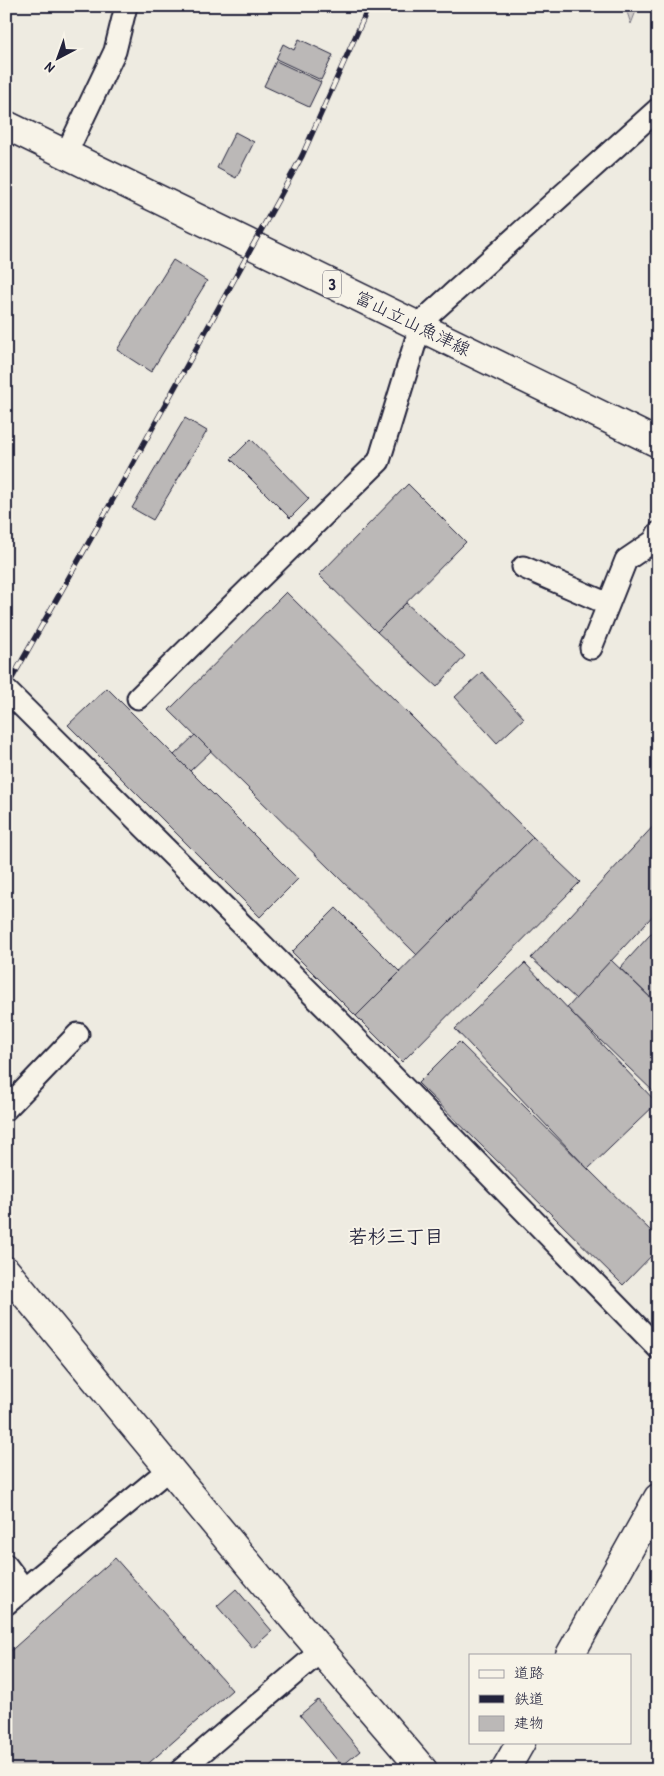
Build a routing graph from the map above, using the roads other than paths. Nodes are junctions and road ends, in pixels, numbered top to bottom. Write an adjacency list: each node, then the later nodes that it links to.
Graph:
1 (126, 6): 4 (street)
2 (658, 109): 5 (street)
3 (6, 125): 4 (street, 富山立山魚津線 / 3)
4 (66, 154): 5 (street, 富山立山魚津線 / 3)
5 (420, 327): 6 (street, 富山立山魚津線 / 3); 12 (street)
6 (658, 443)
7 (658, 533): 9 (street)
8 (523, 567): 9 (street)
9 (608, 604): 10 (street)
10 (591, 648)
11 (6, 690): 16 (street)
12 (138, 698)
13 (78, 1034): 14 (street)
14 (6, 1109)
15 (6, 1271): 17 (street)
16 (658, 1348)
17 (169, 1469): 20 (street); 22 (street)
18 (658, 1498): 23 (street)
19 (6, 1565): 20 (street)
20 (24, 1589): 21 (street)
21 (6, 1604)
22 (321, 1651): 25 (street); 26 (street)
23 (571, 1654)
24 (520, 1744): 27 (street)
25 (181, 1770)
26 (423, 1770)
27 (505, 1770)

